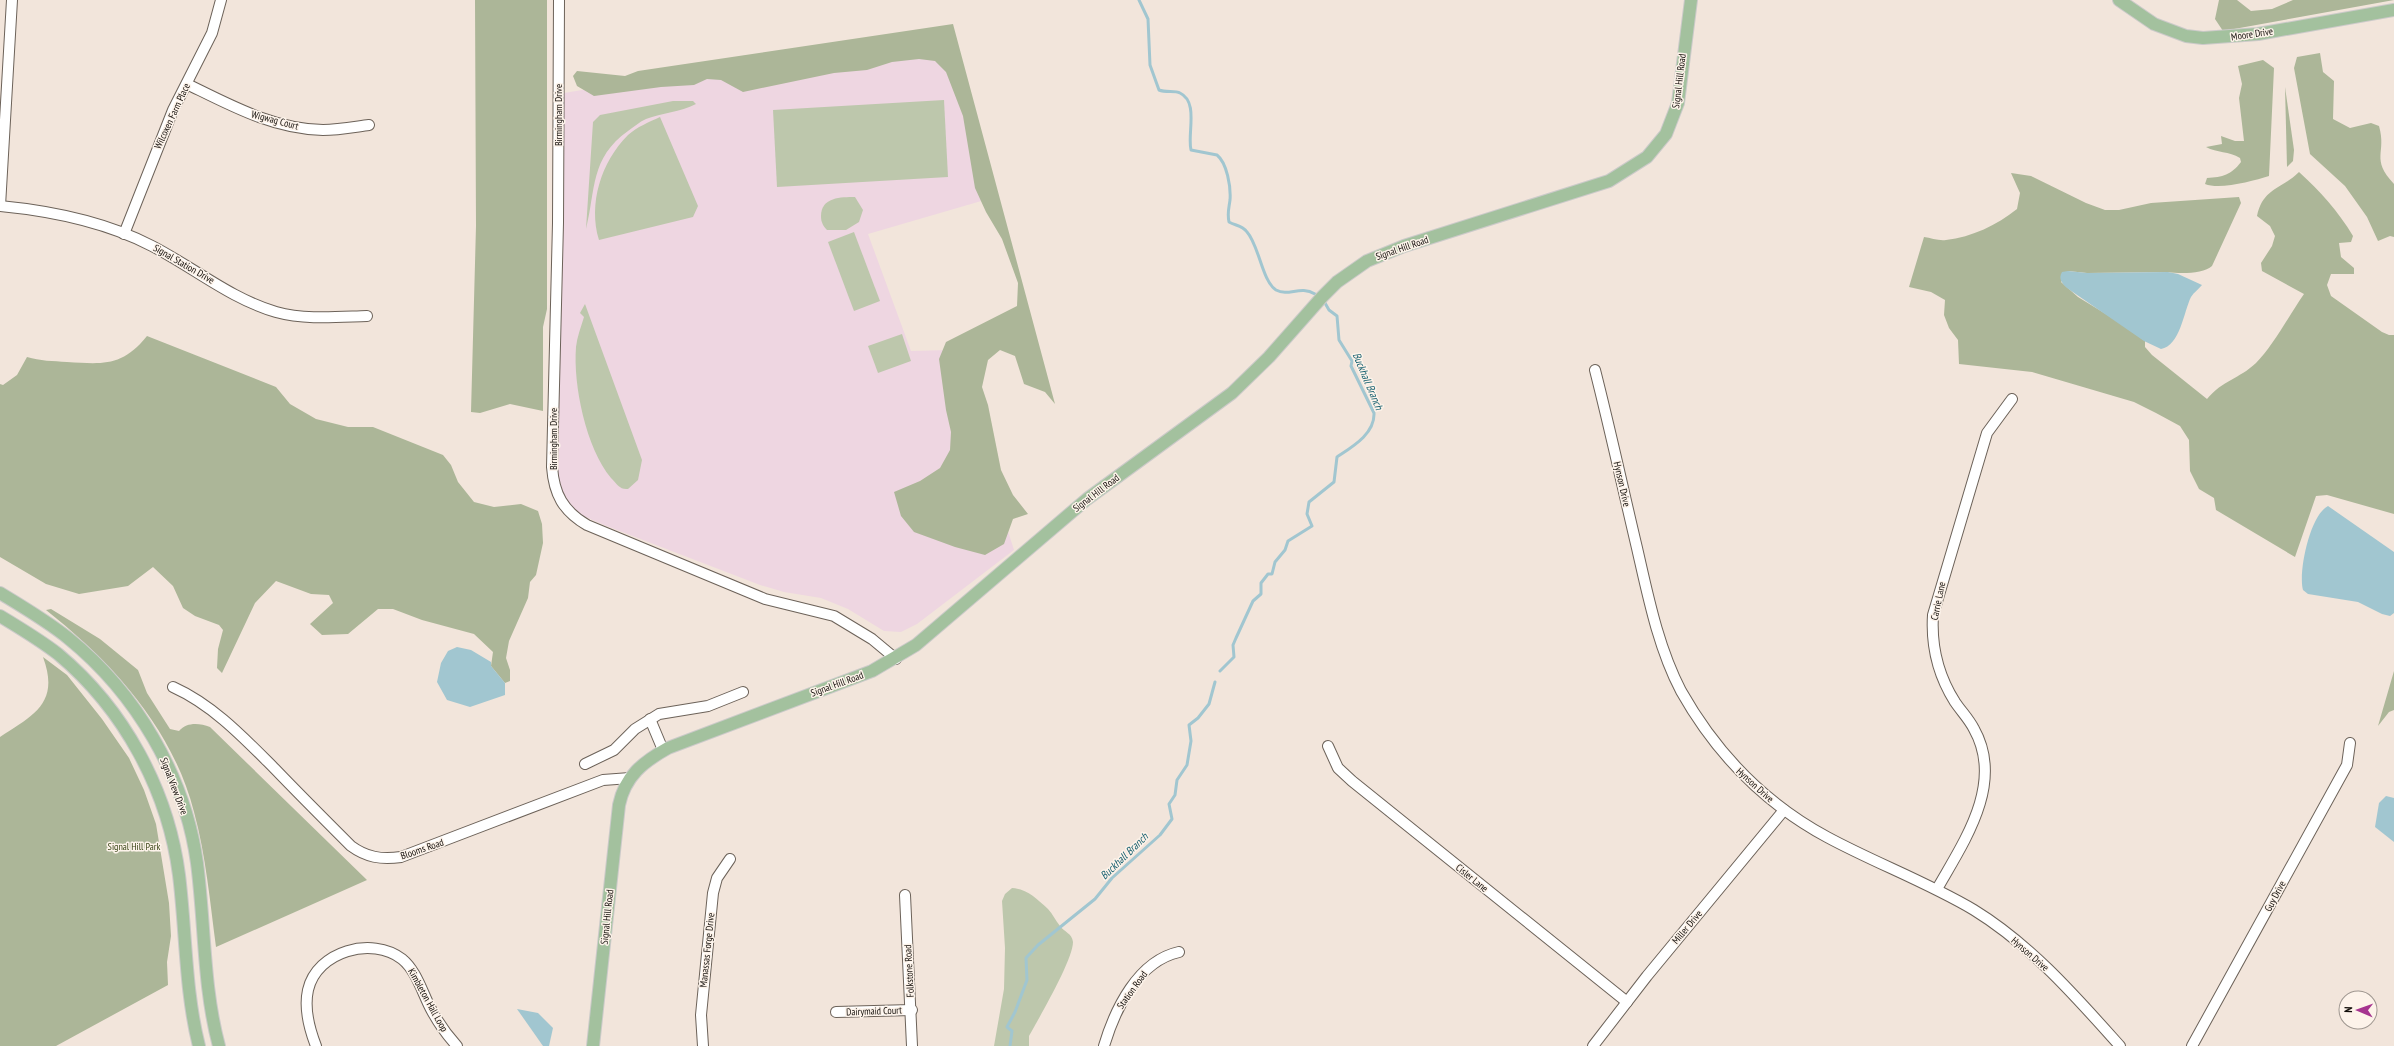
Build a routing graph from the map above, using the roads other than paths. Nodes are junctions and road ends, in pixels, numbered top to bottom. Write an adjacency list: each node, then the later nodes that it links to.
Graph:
1 (12, 0): 9 (street)
2 (221, 0): 7 (street, Wilcoxen Farm Place)
3 (559, 0): 16 (street, Birmingham Drive)
4 (1690, 0): 16 (main road, Signal Hill Road)
5 (2119, 0): 6 (main road, Moore Drive)
6 (2394, 10)
7 (187, 84): 8 (street, Wigwag Court); 10 (street, Wilcoxen Farm Place)
8 (369, 124)
9 (0, 206): 10 (street, Signal Station Drive)
10 (124, 234): 11 (street, Signal Station Drive)
11 (366, 316)
12 (1595, 370): 25 (street, Hynson Drive)
13 (2012, 400): 27 (street, Carrie Lane)
14 (0, 593): 34 (main road, Signal View Drive)
15 (0, 616): 33 (main road, Signal View Drive)
16 (896, 659): 22 (main road, Signal Hill Road)
17 (173, 687): 24 (street, Blooms Road)
18 (743, 692): 19 (street)
19 (650, 719): 22 (street); 23 (street)
20 (2350, 743): 43 (street, Guy Drive)
21 (1328, 746): 30 (street, Cisler Lane)
22 (663, 750): 24 (main road, Signal Hill Road)
23 (585, 764)
24 (630, 778): 37 (main road, Signal Hill Road)
25 (1784, 810): 27 (street, Hynson Drive); 30 (street, Miller Drive)
26 (730, 859): 38 (street, Manassas Forge Drive)
27 (1936, 889): 42 (street, Hynson Drive)
28 (905, 895): 31 (street, Folkstone Road)
29 (1179, 952): 40 (street, Station Road)
30 (1627, 1002): 41 (street, Miller Drive)
31 (912, 1010): 32 (street, Dairymaid Court); 39 (street, Folkstone Road)
32 (836, 1012)
33 (199, 1046)
34 (219, 1046)
35 (316, 1046): 36 (street, Kimbleton Hall Loop)
36 (457, 1046)
37 (593, 1046)
38 (703, 1046)
39 (912, 1046)
40 (1104, 1046)
41 (1593, 1046)
42 (2120, 1046)
43 (2192, 1046)

